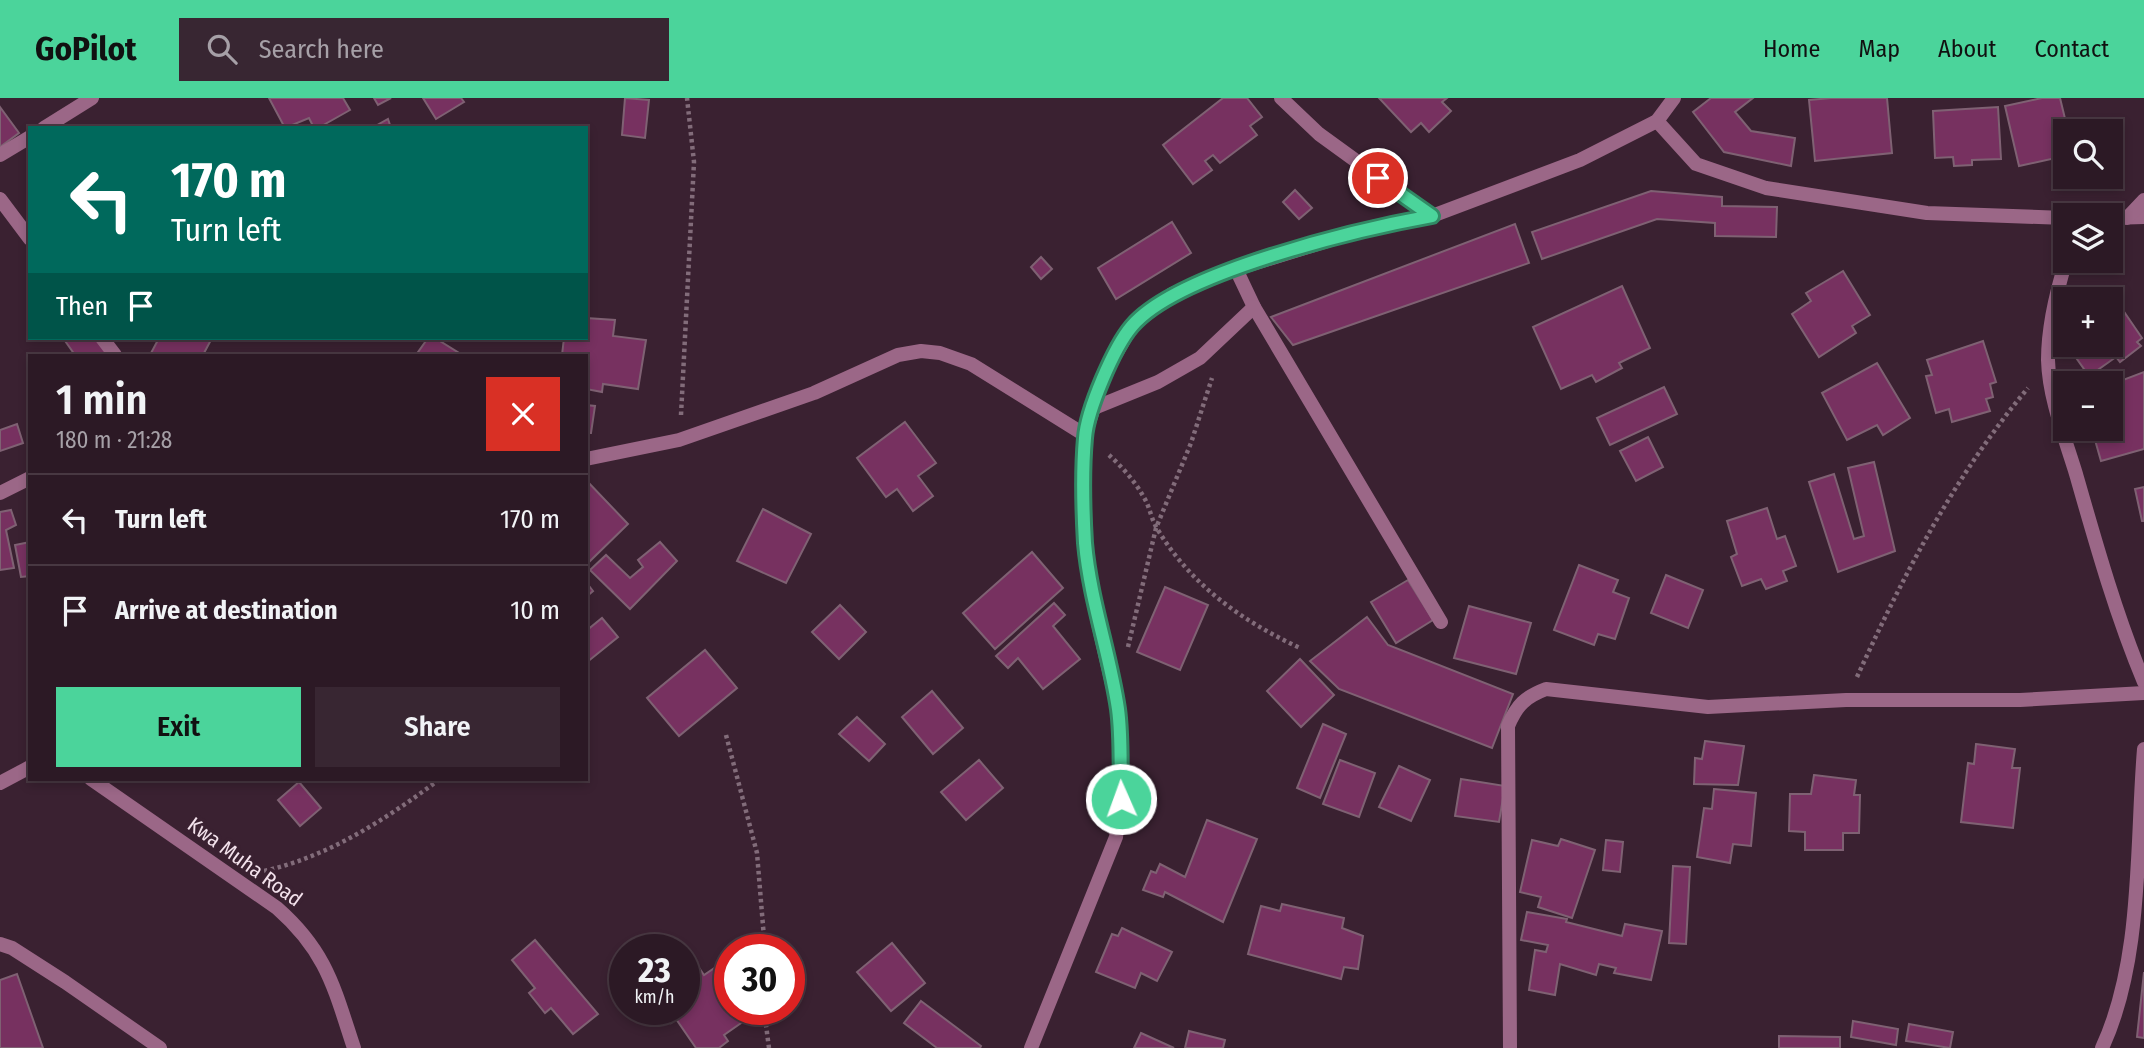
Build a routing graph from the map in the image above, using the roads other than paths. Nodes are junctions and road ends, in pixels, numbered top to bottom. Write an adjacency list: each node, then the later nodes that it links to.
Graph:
1 (92, 98): 5 (street)
2 (1281, 98): 10 (street)
3 (1674, 98): 4 (street)
4 (1657, 121): 10 (street); 11 (street)
5 (47, 126)
6 (28, 137): 7 (street)
7 (0, 155)
8 (0, 199): 15 (street)
9 (2144, 200): 14 (street)
10 (1432, 216): 16 (street)
11 (2053, 217)
12 (2144, 217): 14 (street)
13 (2123, 218): 14 (street)
14 (2127, 218)
15 (28, 236)
16 (1236, 269): 18 (street); 19 (street)
17 (2063, 273): 25 (street)
18 (1254, 307): 19 (street); 24 (street)
19 (1094, 408): 20 (street)
20 (1085, 435): 21 (street); 35 (street)
21 (588, 459)
22 (28, 479): 23 (street)
23 (0, 493)
24 (1441, 622)
25 (2144, 682)
26 (2144, 692): 36 (street)
27 (2144, 749): 31 (street)
28 (28, 768): 30 (street)
29 (94, 781): 34 (street, Kwa Muha Road)
30 (0, 783)
31 (2138, 940): 37 (street)
32 (0, 944): 33 (street)
33 (160, 1048)
34 (354, 1048)
35 (1031, 1048)
36 (1510, 1048)
37 (2102, 1048)

